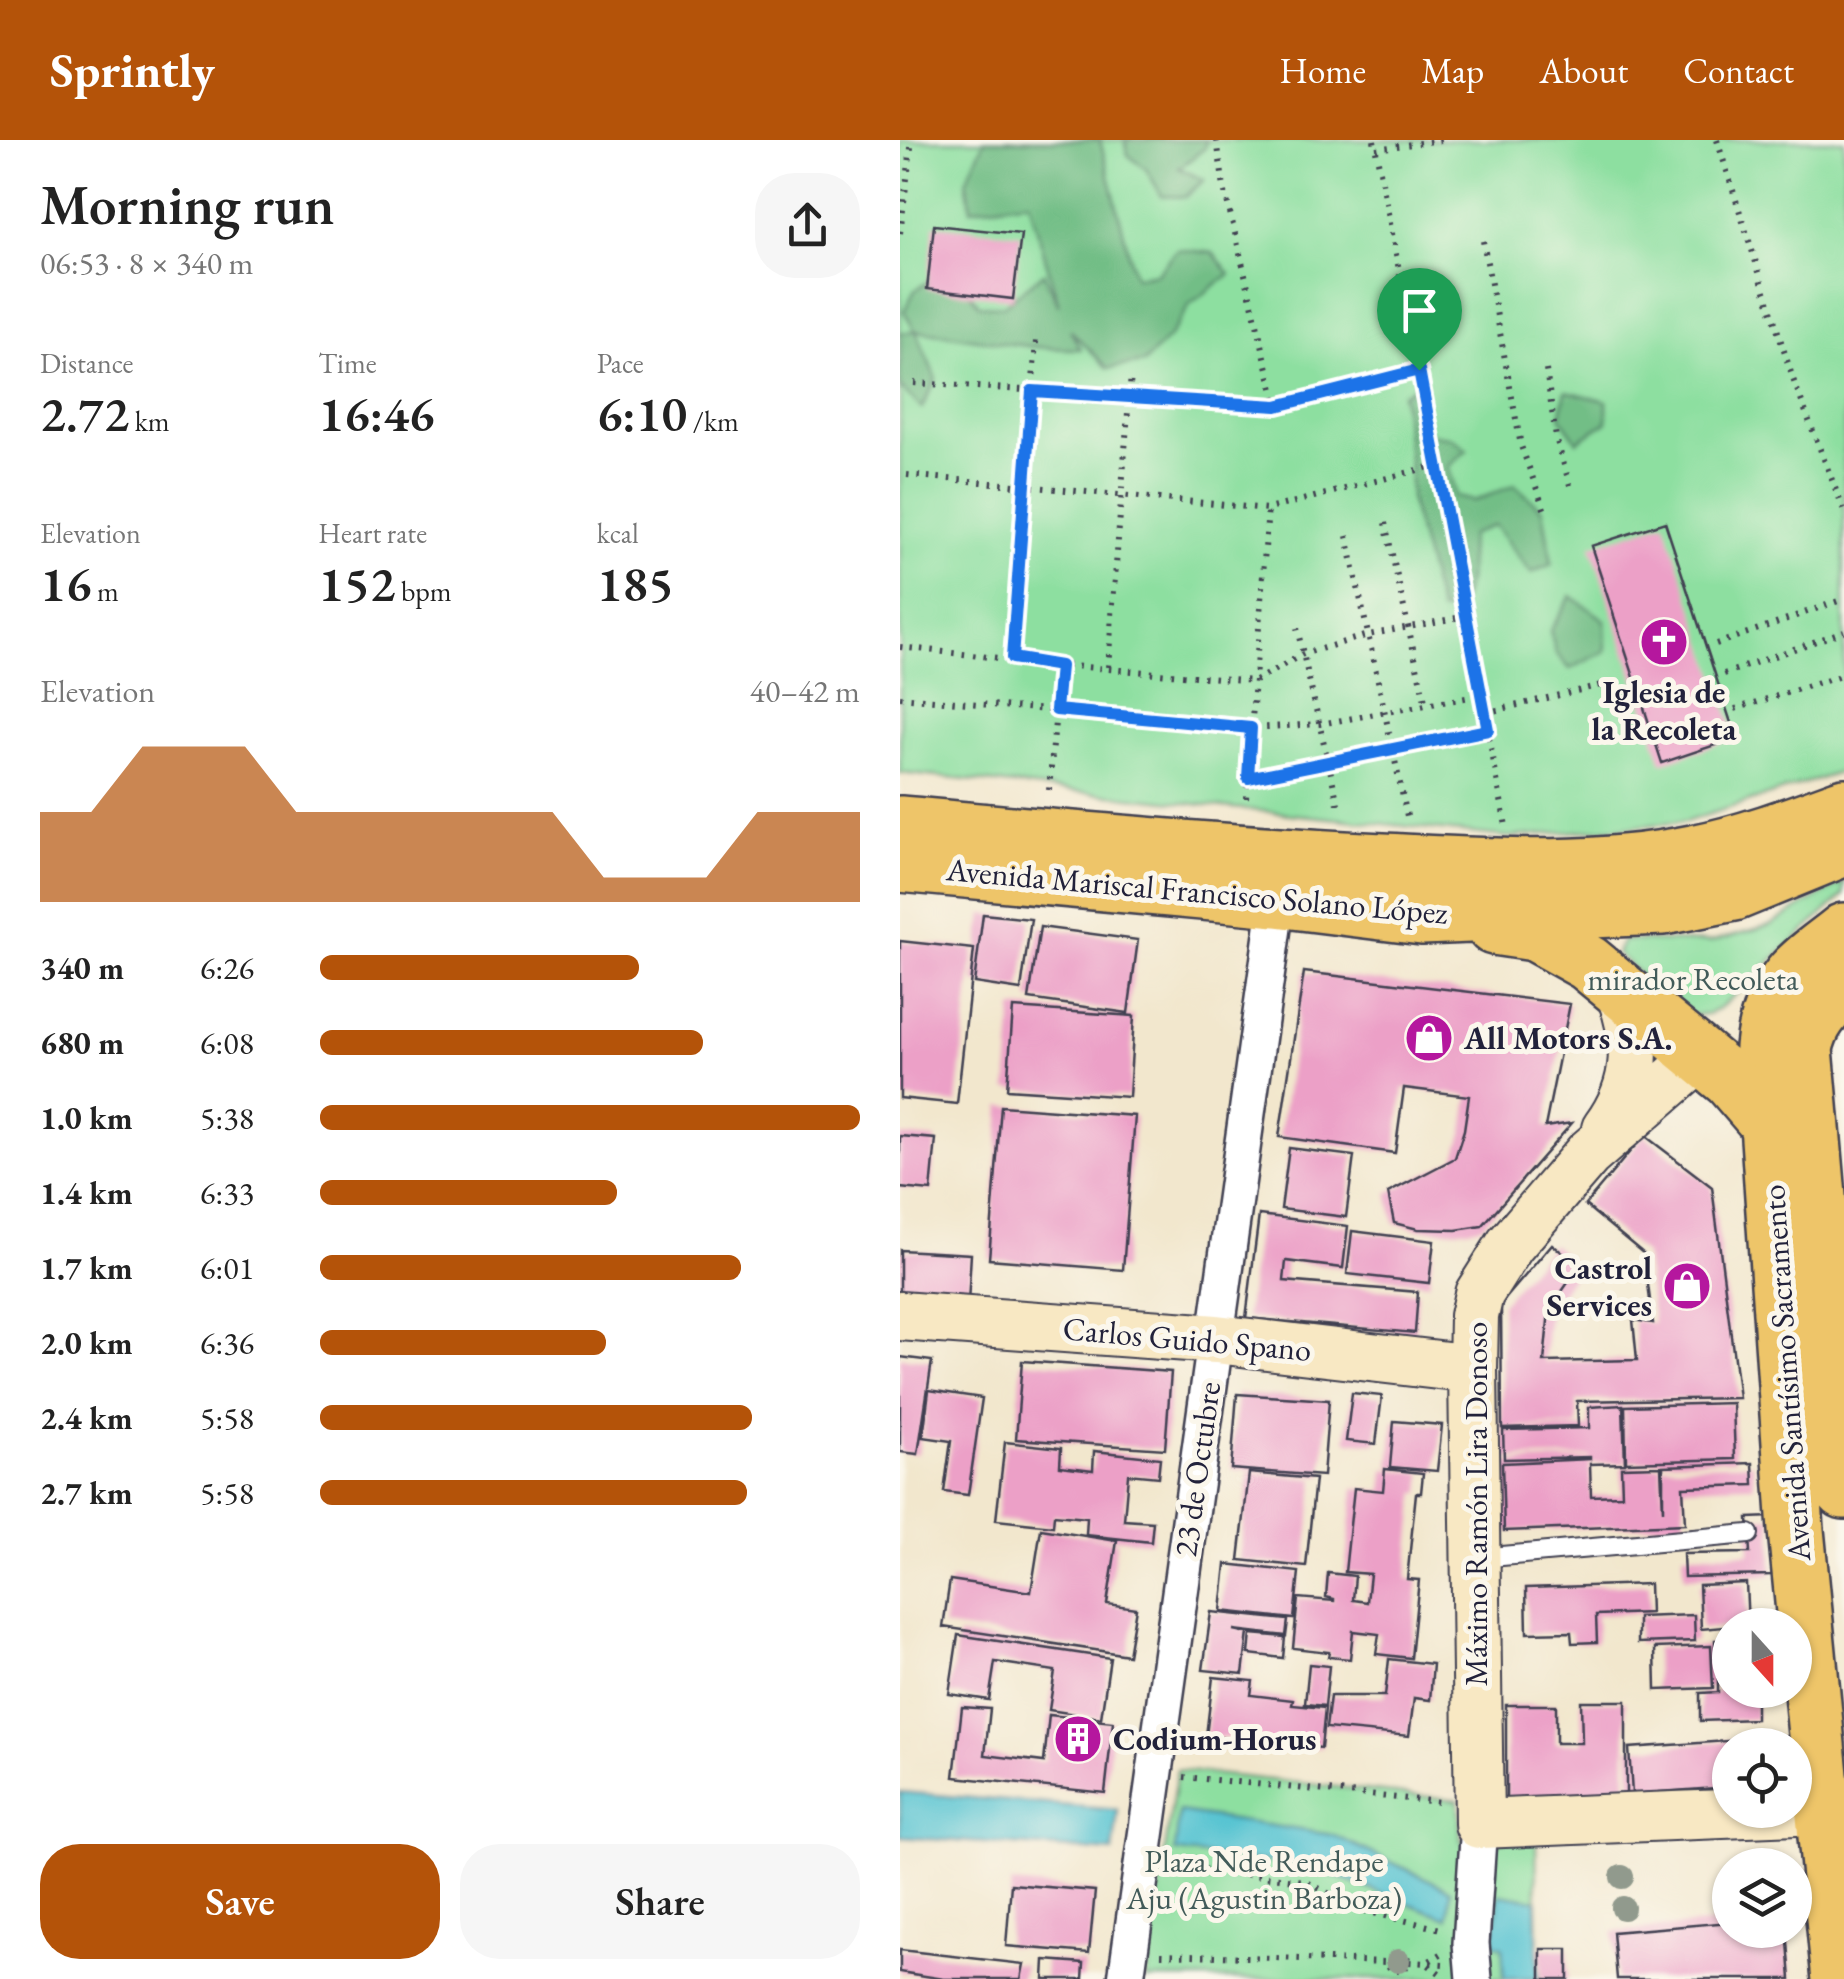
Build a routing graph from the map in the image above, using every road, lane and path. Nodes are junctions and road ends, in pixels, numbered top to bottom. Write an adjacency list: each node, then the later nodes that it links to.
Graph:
1 (912, 140): 7 (path)
2 (1217, 140): 16 (path)
3 (1374, 140): 6 (path)
4 (1440, 140): 6 (path)
5 (1717, 140): 23 (path)
6 (1376, 149): 10 (path)
7 (900, 233)
8 (1483, 241): 24 (path)
9 (1036, 341): 14 (path)
10 (1419, 370): 16 (path); 17 (path)
11 (1546, 370): 20 (path)
12 (1131, 374): 15 (path)
13 (914, 382): 14 (path)
14 (1032, 391): 15 (path); 19 (path)
15 (1129, 398): 16 (path); 21 (path)
16 (1277, 406)
17 (1437, 465): 22 (path); 28 (path)
18 (907, 476): 19 (path)
19 (1025, 485): 21 (path); 36 (path)
20 (1572, 492)
21 (1122, 493): 22 (path); 38 (path)
22 (1268, 509): 41 (path)
23 (1844, 511)
24 (1546, 514)
25 (1386, 523): 30 (path)
26 (1347, 536): 32 (path)
27 (1844, 599): 33 (path)
28 (1466, 616): 30 (path); 44 (path)
29 (1297, 628): 35 (path)
30 (1408, 628): 32 (path); 45 (path)
31 (1844, 631): 39 (path)
32 (1368, 635): 35 (path); 48 (path)
33 (1716, 644)
34 (900, 647): 36 (path)
35 (1303, 654): 41 (path); 50 (path)
36 (1012, 658): 37 (path)
37 (1060, 666): 38 (path); 46 (path)
38 (1108, 667): 41 (path)
39 (1724, 674)
40 (1844, 675): 47 (path)
41 (1255, 681): 51 (path)
42 (1601, 684): 49 (path)
43 (900, 696): 46 (path)
44 (1482, 696): 45 (path); 49 (path)
45 (1426, 706): 48 (path)
46 (1056, 710): 51 (path); 56 (path)
47 (1735, 710)
48 (1385, 714): 50 (path); 53 (path)
49 (1485, 714): 52 (path)
50 (1320, 724): 51 (path); 54 (path)
51 (1251, 728): 55 (path)
52 (1488, 730): 53 (path); 62 (path)
53 (1392, 749): 54 (path); 60 (path)
54 (1328, 762): 55 (path); 59 (path)
55 (1248, 778): 57 (path)
56 (1049, 790)
57 (1246, 798)
58 (1844, 806): 61 (main road, Avenida Mariscal Francisco Solano López)
59 (1340, 808)
60 (1408, 822)
61 (900, 824)
62 (1508, 837)
63 (1844, 848): 66 (main road, Avenida Mariscal Francisco Solano López)
64 (900, 864): 65 (main road, Avenida Mariscal Francisco Solano López)
65 (1277, 899): 66 (main road, Avenida Mariscal Francisco Solano López); 74 (street, 23 de Octubre)
66 (1422, 917): 68 (main road)
67 (1844, 931): 69 (main road)
68 (1618, 987): 70 (main road); 72 (main road)
69 (1808, 996): 70 (main road); 71 (main road, Avenida Santísimo Sacramento); 76 (main road, Avenida Santísimo Sacramento)
70 (1700, 1057): 71 (main road); 72 (main road, Máximo Ramón Lira Donoso)
71 (1768, 1124): 77 (main road, Avenida Santísimo Sacramento)
72 (1588, 1154): 75 (main road, Máximo Ramón Lira Donoso)
73 (900, 1316): 74 (main road, Carlos Guido Spano)
74 (1216, 1339): 75 (main road, Carlos Guido Spano); 82 (street, 23 de Octubre)
75 (1473, 1369): 78 (main road, Máximo Ramón Lira Donoso)
76 (1844, 1491)
77 (1772, 1532): 78 (lane); 80 (main road, Avenida Santísimo Sacramento)
78 (1473, 1558): 81 (main road, Máximo Ramón Lira Donoso)
79 (1180, 1777): 81 (path)
80 (1834, 1809): 81 (main road); 90 (main road, Avenida Santísimo Sacramento)
81 (1468, 1814): 84 (street, Máximo Ramón Lira Donoso)
82 (1155, 1861): 84 (path); 88 (street, 23 de Octubre)
83 (1154, 1954): 85 (path)
84 (1462, 1954): 87 (path)
85 (1387, 1962): 86 (path); 86 (path)
86 (1409, 1962): 87 (path)
87 (1426, 1963): 89 (path)
88 (1126, 1979)
89 (1446, 1979)
90 (1840, 1979)

